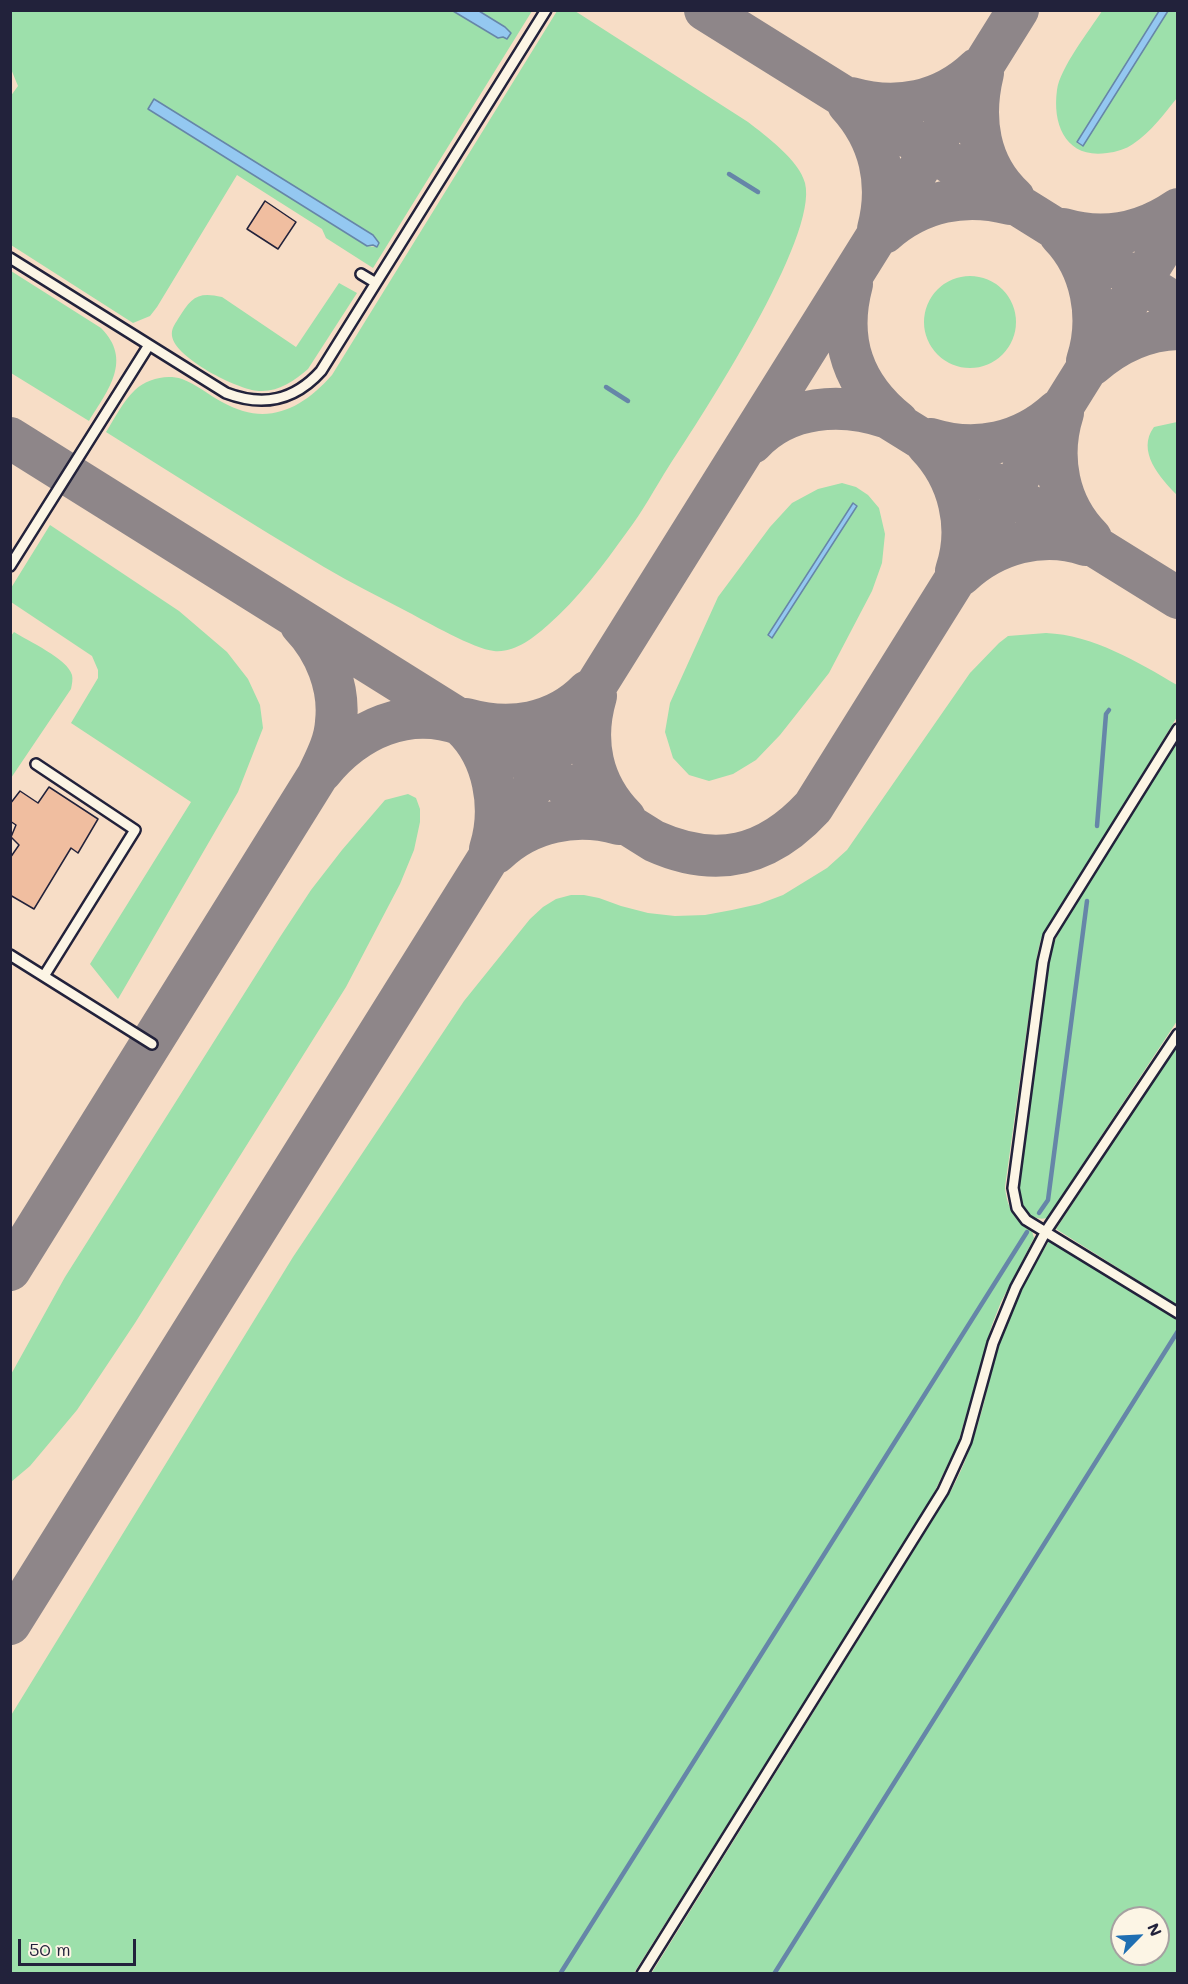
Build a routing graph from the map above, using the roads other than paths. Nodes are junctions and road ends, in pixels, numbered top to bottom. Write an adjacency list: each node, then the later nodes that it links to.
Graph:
1 (546, 10): 4 (lane)
2 (10, 258): 5 (lane)
3 (361, 274): 4 (lane)
4 (376, 284): 5 (lane)
5 (149, 345): 6 (lane)
6 (10, 566)
7 (1178, 729): 13 (lane)
8 (36, 764): 10 (lane)
9 (10, 955): 10 (lane)
10 (44, 976): 12 (lane)
11 (1178, 1034): 13 (lane)
12 (152, 1044)
13 (1046, 1231): 14 (lane); 15 (lane)
14 (1178, 1314)
15 (642, 1974)

